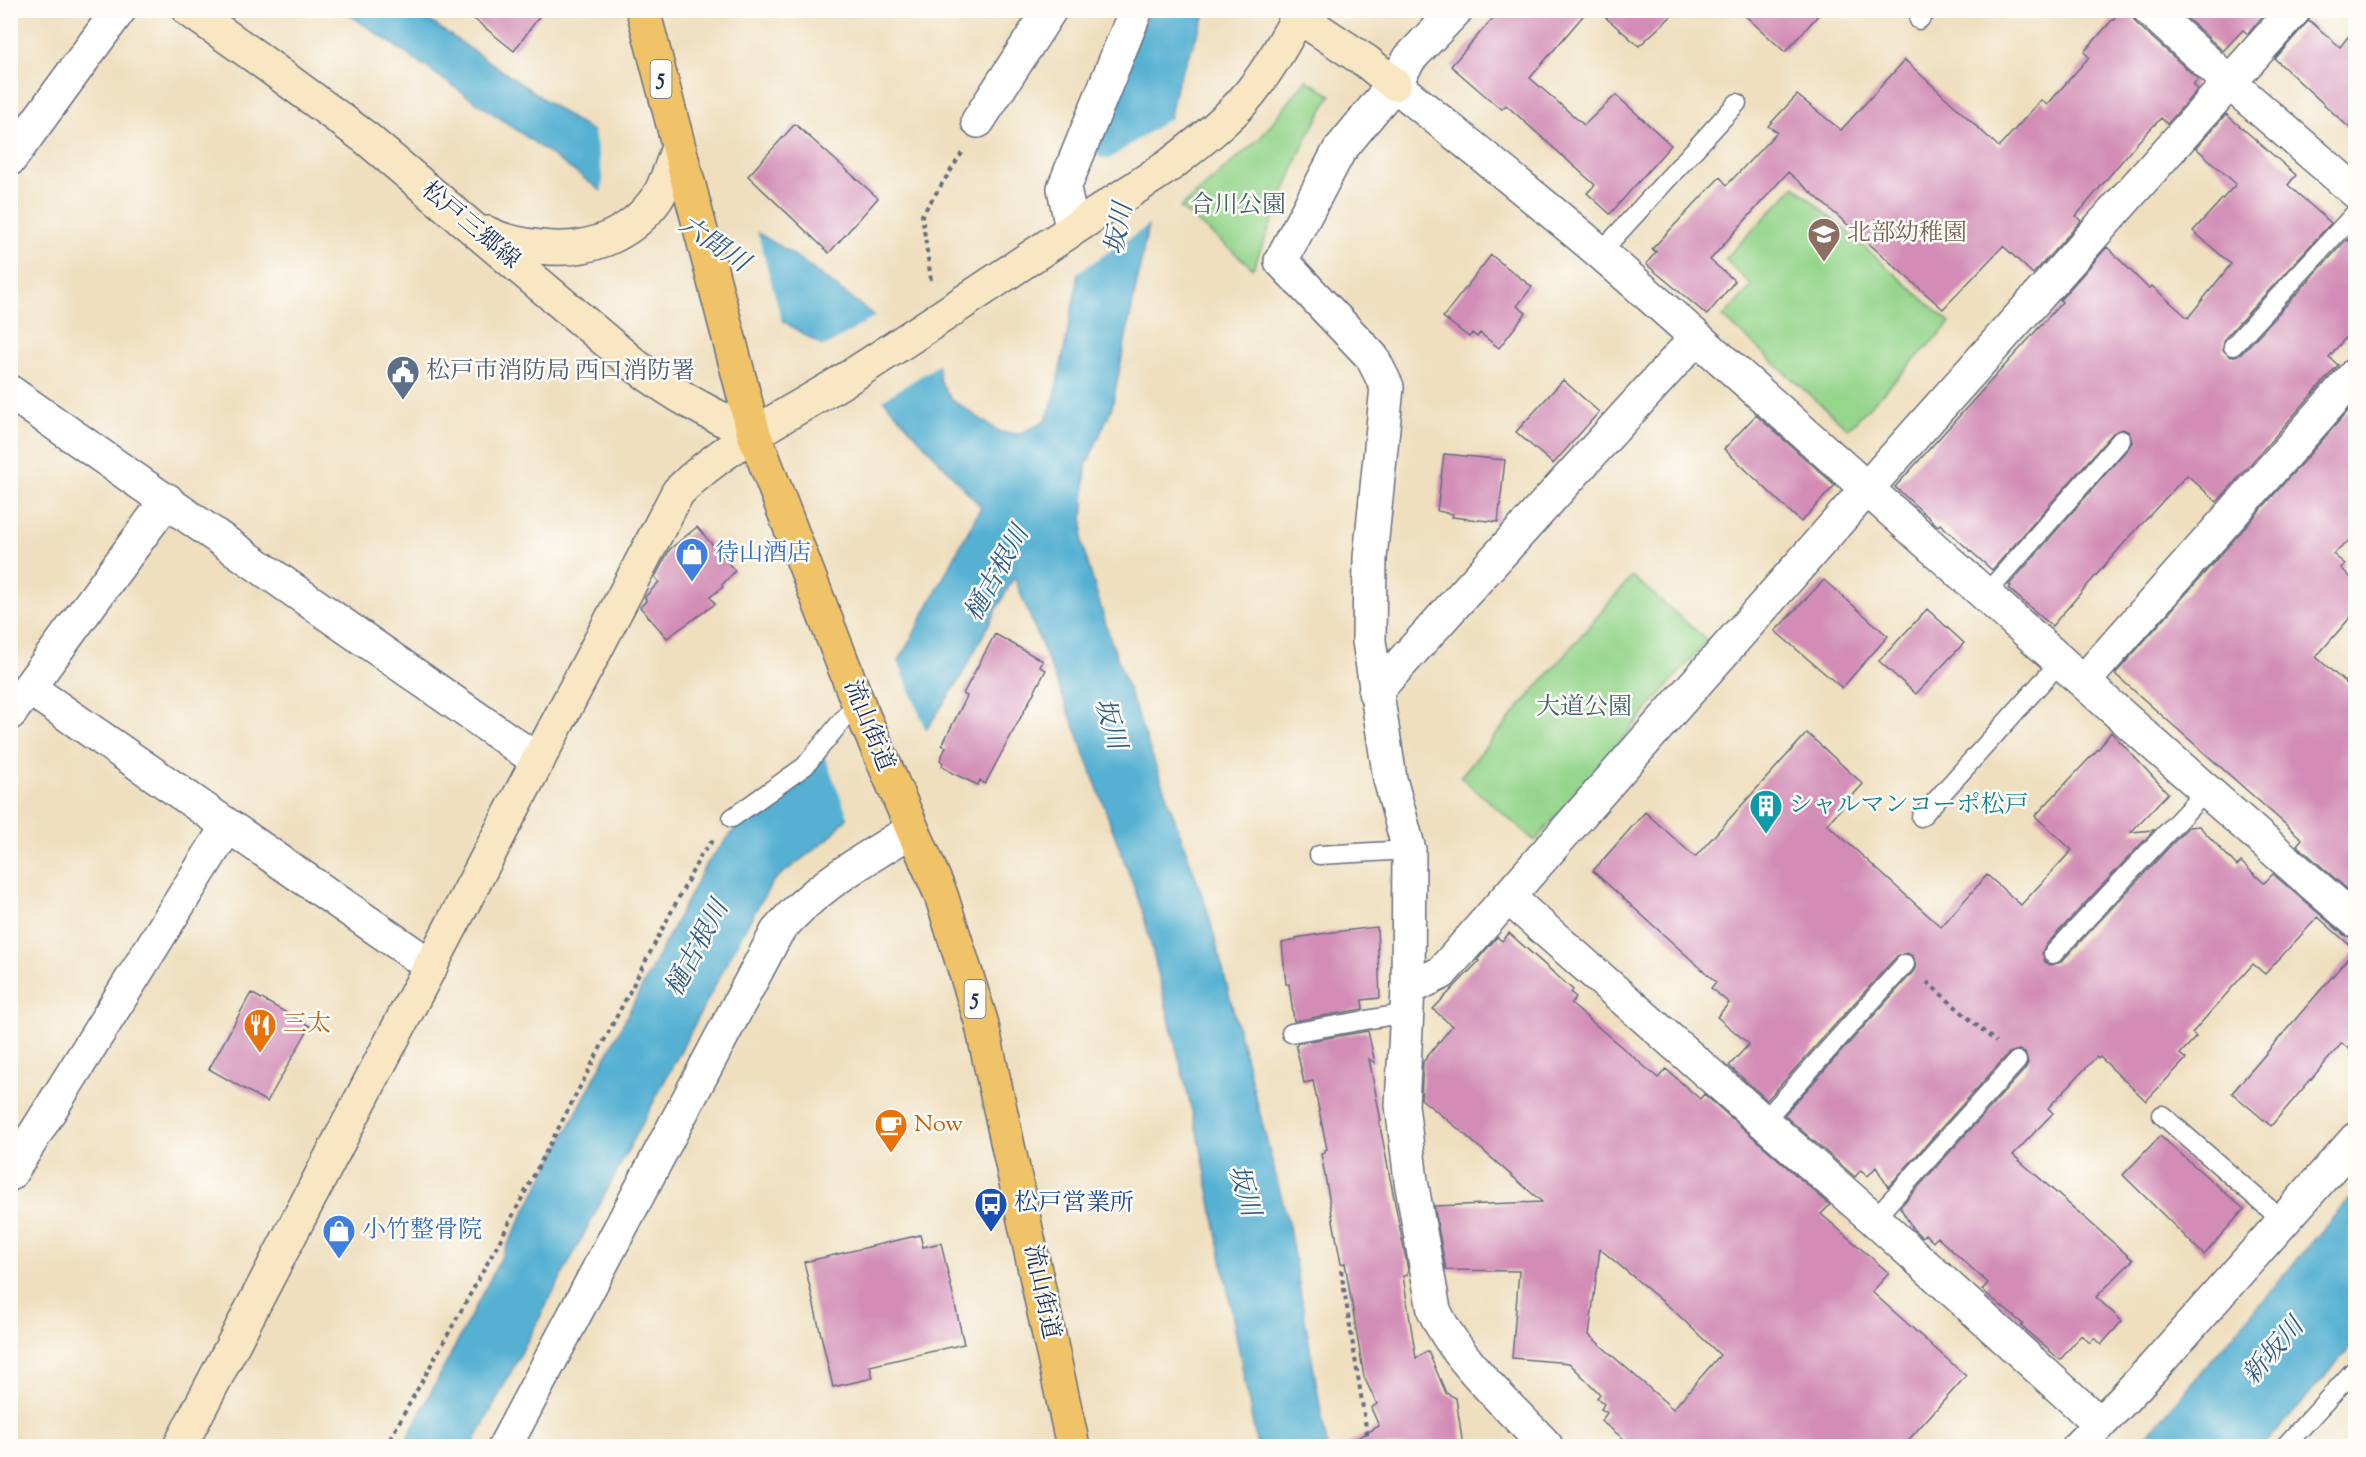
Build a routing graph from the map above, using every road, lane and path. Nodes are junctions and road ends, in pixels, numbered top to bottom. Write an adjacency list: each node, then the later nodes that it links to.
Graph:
1 (119, 10): 15 (street)
2 (189, 10): 18 (street, 松戸三郷線)
3 (643, 10): 14 (main road, 流山街道 / 5)
4 (1050, 10): 13 (street)
5 (1136, 10): 19 (street)
6 (1456, 10): 11 (street)
7 (2150, 10): 10 (street)
8 (2294, 10): 10 (street)
9 (1300, 14): 11 (street); 19 (street)
10 (2230, 83): 16 (street); 28 (street)
11 (1394, 84): 20 (street); 32 (street)
12 (1737, 103): 20 (lane)
13 (978, 121): 21 (path)
14 (678, 147): 18 (street); 26 (main road, 流山街道 / 5)
15 (10, 159)
16 (2355, 192)
17 (2355, 212): 23 (lane)
18 (465, 221): 26 (street, 松戸三郷線)
19 (1076, 226): 21 (street)
20 (1600, 253): 22 (street)
21 (945, 314): 26 (street)
22 (1696, 338): 28 (street); 32 (street)
23 (2234, 346)
24 (2355, 374): 31 (street)
25 (10, 392): 29 (street)
26 (754, 434): 34 (main road, 流山街道 / 5); 35 (street)
27 (2121, 440): 30 (lane)
28 (1868, 488): 30 (street); 43 (street)
29 (167, 500): 33 (street); 35 (street)
30 (1985, 595): 31 (street)
31 (2072, 671): 36 (street); 37 (lane)
32 (1375, 692): 41 (street)
33 (20, 701): 39 (street)
34 (859, 705): 38 (lane); 40 (main road, 流山街道 / 5)
35 (538, 760): 47 (street)
36 (2205, 792): 44 (street); 45 (lane)
37 (1921, 817)
38 (732, 818): 61 (path)
39 (227, 827): 47 (street); 54 (street)
40 (912, 830): 62 (street); 63 (main road, 流山街道 / 5)
41 (1409, 850): 42 (lane); 48 (street)
42 (1319, 855)
43 (1509, 898): 48 (street); 52 (street)
44 (2355, 921)
45 (2053, 954)
46 (1905, 963): 50 (path); 52 (lane)
47 (431, 966): 60 (street)
48 (1407, 1001): 49 (lane); 65 (street)
49 (1291, 1033)
50 (2017, 1061): 55 (lane)
51 (2162, 1115): 56 (lane)
52 (1763, 1122): 55 (street)
53 (2355, 1138): 56 (street)
54 (10, 1174)
55 (1874, 1219): 59 (street)
56 (2282, 1220): 59 (street)
57 (1341, 1270): 64 (path)
58 (2355, 1368): 66 (lane)
59 (2090, 1435)
60 (180, 1446)
61 (386, 1446)
62 (505, 1446)
63 (1073, 1446)
64 (1369, 1446)
65 (1546, 1446)
66 (2285, 1446)

